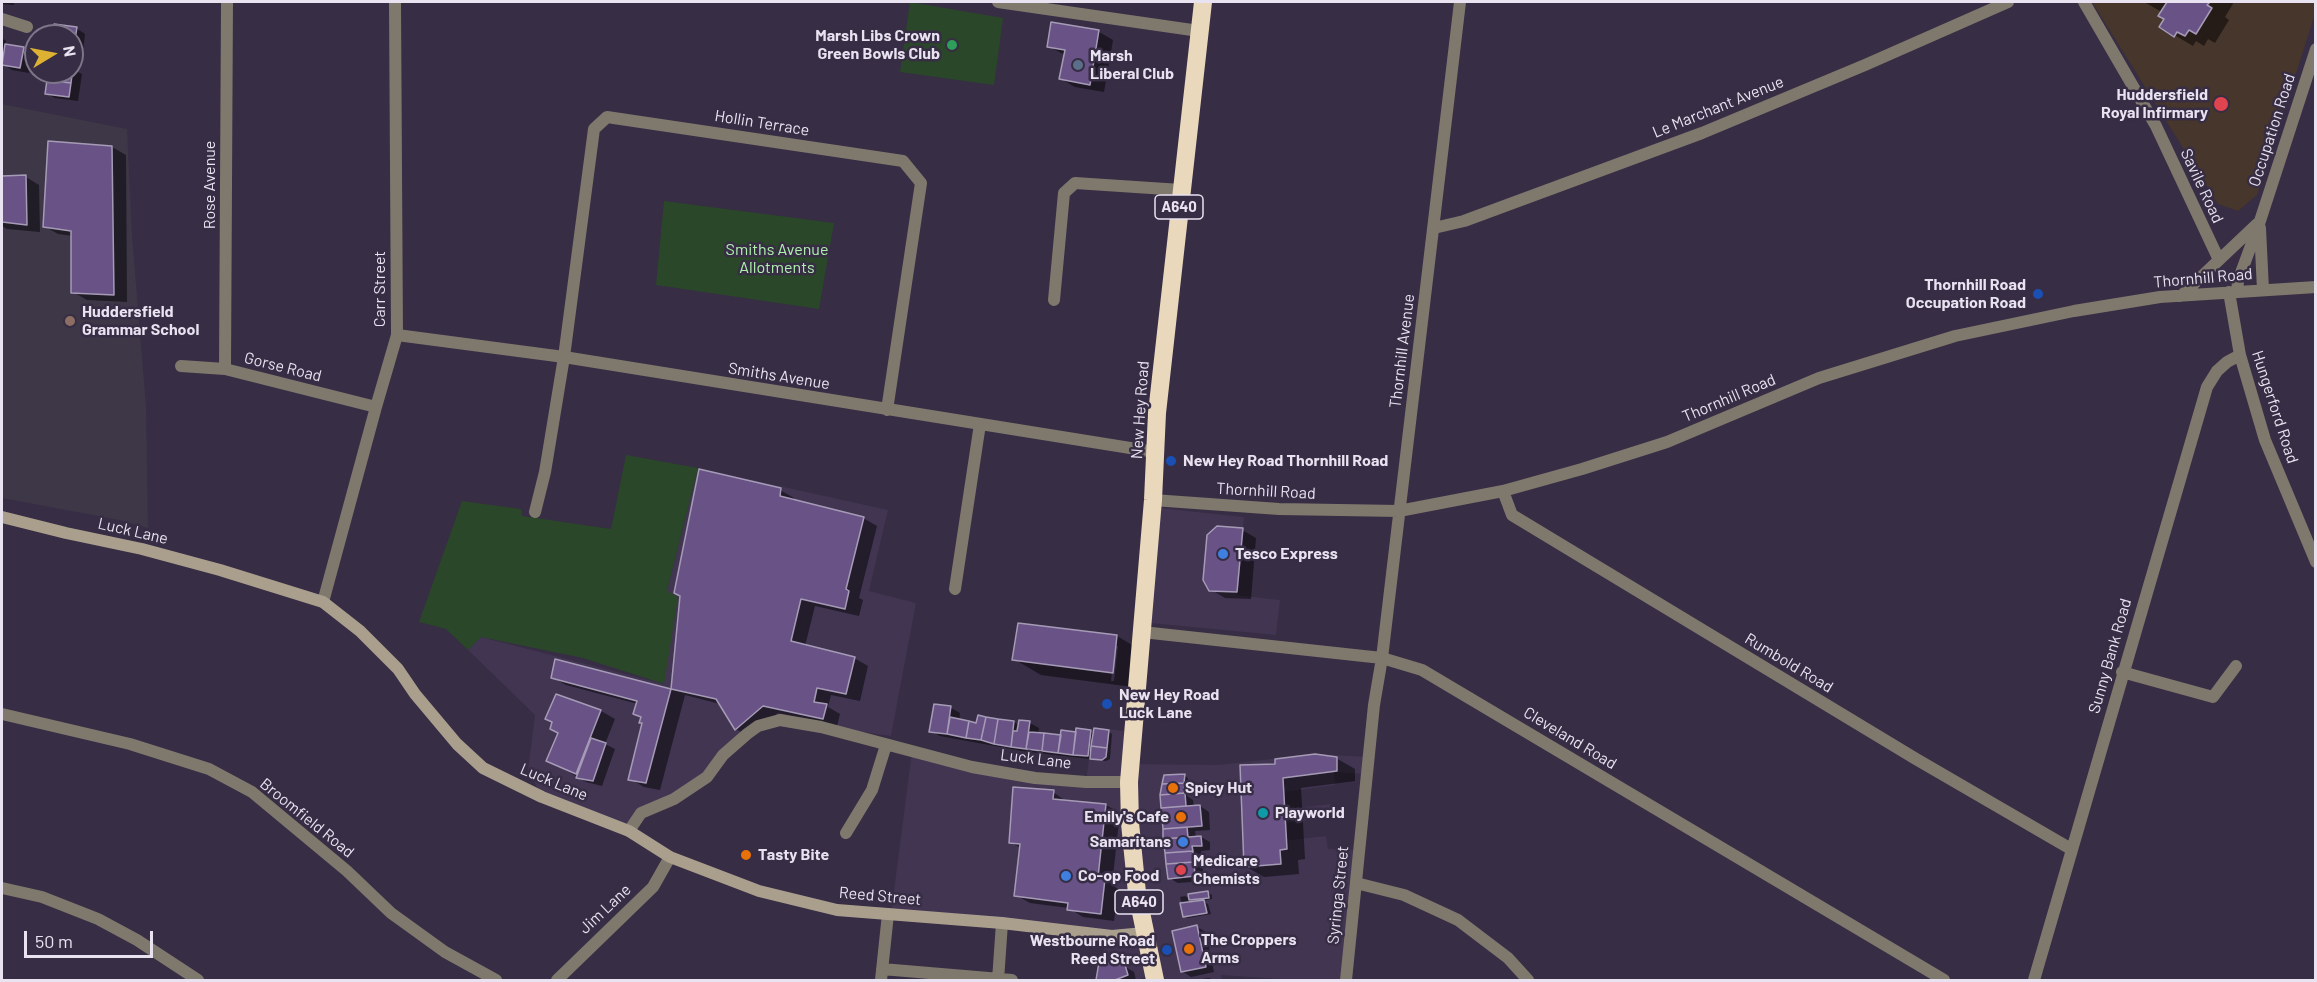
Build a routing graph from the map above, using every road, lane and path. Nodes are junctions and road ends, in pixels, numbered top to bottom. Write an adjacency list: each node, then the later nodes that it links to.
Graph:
1 (227, 2): 25 (street, Rose Avenue)
2 (395, 2): 21 (street, Carr Street)
3 (998, 2): 10 (street)
4 (1203, 2): 10 (highway, New Hey Road / A640)
5 (1460, 2): 14 (street, Thornhill Avenue)
6 (2008, 2): 14 (street, Le Marchant Avenue)
7 (2084, 2): 15 (street, Savile Road)
8 (2, 19): 9 (street)
9 (24, 26)
10 (1199, 31): 12 (highway, New Hey Road / A640)
11 (2316, 49): 13 (street, Occupation Road)
12 (1181, 190): 20 (street); 29 (highway, New Hey Road / A640)
13 (2260, 221): 15 (street, Occupation Road); 17 (street, Occupation Road); 18 (street, Occupation Road)
14 (1434, 228): 32 (street, Thornhill Avenue)
15 (2219, 260): 19 (street, Occupation Road)
16 (2316, 287): 17 (street, Thornhill Road)
17 (2263, 290): 18 (street, Thornhill Road)
18 (2233, 292): 19 (street, Thornhill Road); 22 (street, Hungerford Road)
19 (2181, 296): 30 (street, Thornhill Road)
20 (1054, 300)
21 (397, 335): 23 (street, Smiths Avenue); 26 (street, Carr Street)
22 (2240, 355): 35 (street, Hungerford Road); 41 (street, Sunny Bank Road)
23 (564, 357): 27 (street, Smiths Avenue); 27 (street, Hollin Terrace); 33 (street)
24 (181, 366): 25 (street, Gorse Road)
25 (225, 369): 26 (street, Gorse Road)
26 (376, 407): 37 (street, Carr Street)
27 (887, 410): 28 (street, Smiths Avenue)
28 (980, 424): 29 (street, Smiths Avenue); 36 (street)
29 (1155, 452): 31 (highway, New Hey Road / A640)
30 (1503, 491): 32 (street, Thornhill Road); 48 (street, Rumbold Road)
31 (1154, 500): 32 (street, Thornhill Road); 38 (highway, New Hey Road / A640)
32 (1399, 511): 39 (street, Thornhill Avenue)
33 (535, 512)
34 (2, 517): 37 (street, Luck Lane)
35 (2316, 562)
36 (955, 589)
37 (323, 602): 46 (street, Luck Lane)
38 (1142, 632): 39 (street, Cleveland Road); 45 (highway, New Hey Road / A640)
39 (1382, 658): 42 (street, Thornhill Avenue); 64 (street, Cleveland Road)
40 (2236, 666): 41 (street)
41 (2122, 672): 48 (street, Sunny Bank Road)
42 (1374, 705): 50 (street, Syringa Street)
43 (2, 714): 58 (street, Broomfield Road)
44 (886, 745): 45 (street, Luck Lane); 46 (street, Luck Lane); 47 (street)
45 (1129, 783): 54 (highway, New Hey Road / A640)
46 (628, 831): 49 (street, Reed Street)
47 (846, 833)
48 (2071, 849): 65 (street, Sunny Bank Road)
49 (670, 857): 52 (street, Reed Street); 59 (street, Jim Lane)
50 (1356, 883): 62 (street, Syringa Street); 63 (street)
51 (2, 888): 57 (street)
52 (888, 914): 53 (street, Reed Street); 55 (street)
53 (1002, 923): 54 (street, Reed Street); 56 (street)
54 (1144, 933): 61 (highway, A640)
55 (881, 975): 56 (street)
56 (998, 980): 60 (street)
57 (198, 981)
58 (496, 981)
59 (556, 981)
60 (1012, 981)
61 (1155, 981)
62 (1346, 981)
63 (1528, 981)
64 (1944, 981)
65 (2034, 981)

